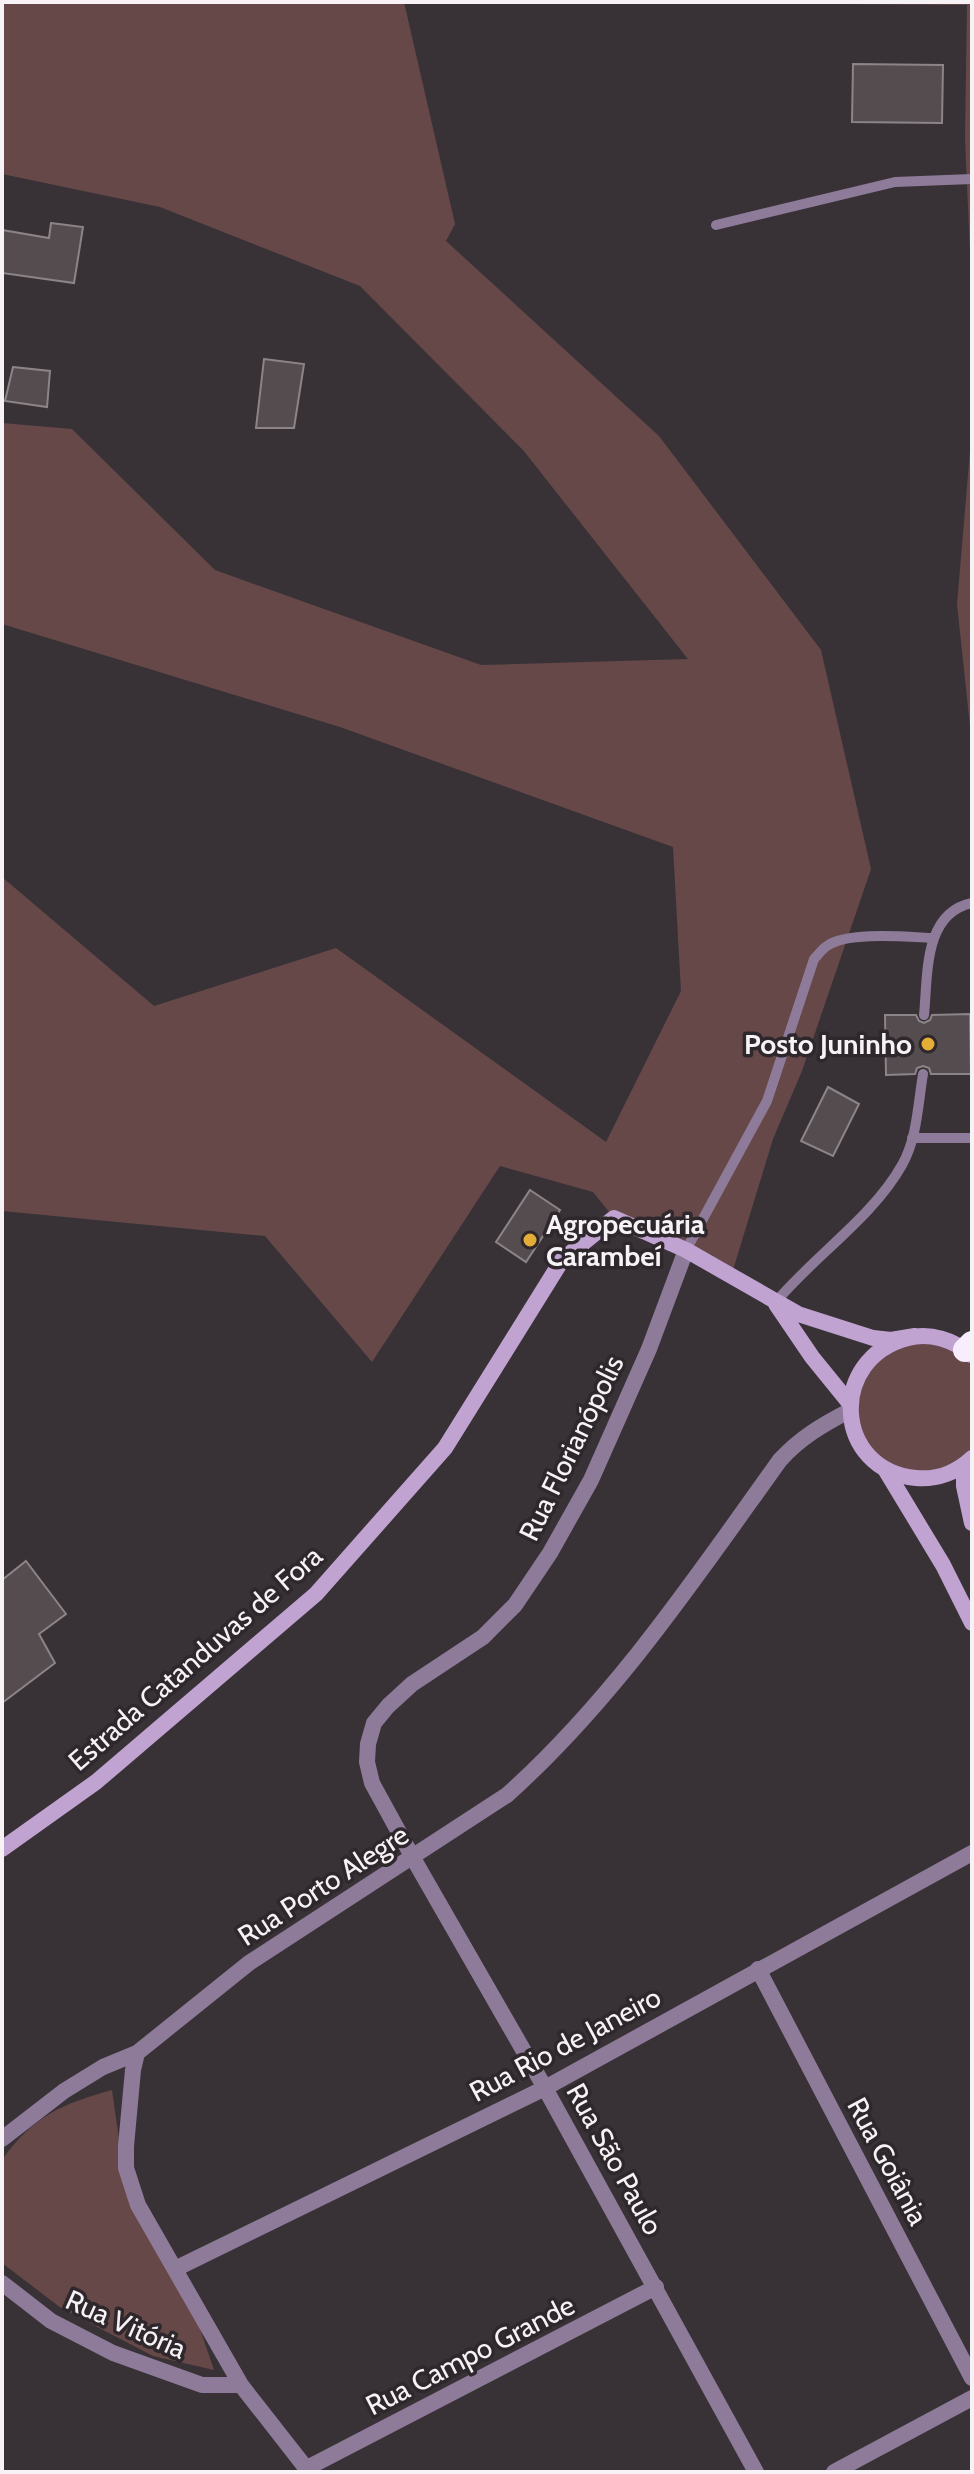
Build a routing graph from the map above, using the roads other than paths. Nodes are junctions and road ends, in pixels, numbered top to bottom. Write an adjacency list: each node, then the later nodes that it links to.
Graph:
1 (972, 179): 2 (lane)
2 (716, 225)
3 (972, 903): 4 (lane)
4 (933, 938): 5 (lane); 9 (lane)
5 (924, 1015)
6 (923, 1074): 7 (lane)
7 (912, 1138): 8 (lane); 10 (lane)
8 (972, 1138)
9 (686, 1250): 10 (street, Estrada Catanduvas de Fora); 18 (street, Rua Florianópolis); 19 (street, Estrada Catanduvas de Fora)
10 (775, 1303): 11 (street, Estrada Catanduvas de Fora); 13 (street)
11 (915, 1336): 12 (street, Estrada Catanduvas de Fora); 13 (street)
12 (970, 1350)
13 (850, 1408): 15 (street); 21 (street, Rua Porto Alegre)
14 (968, 1462): 15 (street); 16 (street)
15 (885, 1469): 17 (street)
16 (972, 1523)
17 (972, 1623)
18 (368, 1744): 21 (street, Rua São Paulo)
19 (2, 1849)
20 (972, 1853): 22 (street, Rua Rio de Janeiro)
21 (413, 1858): 23 (street, Rua Porto Alegre); 24 (street, Rua São Paulo)
22 (758, 1969): 24 (street, Rua Rio de Janeiro); 29 (street, Rua Goiânia)
23 (137, 2053): 25 (street); 26 (street)
24 (545, 2088): 26 (street, Rua Rio de Janeiro); 28 (street, Rua São Paulo)
25 (2, 2139)
26 (175, 2269): 30 (street)
27 (2, 2283): 30 (street, Rua Vitória)
28 (656, 2287): 32 (street, Rua Campo Grande); 33 (street, Rua São Paulo)
29 (972, 2378)
30 (241, 2385): 32 (street)
31 (972, 2398): 34 (street)
32 (308, 2470)
33 (756, 2472)
34 (834, 2472)

